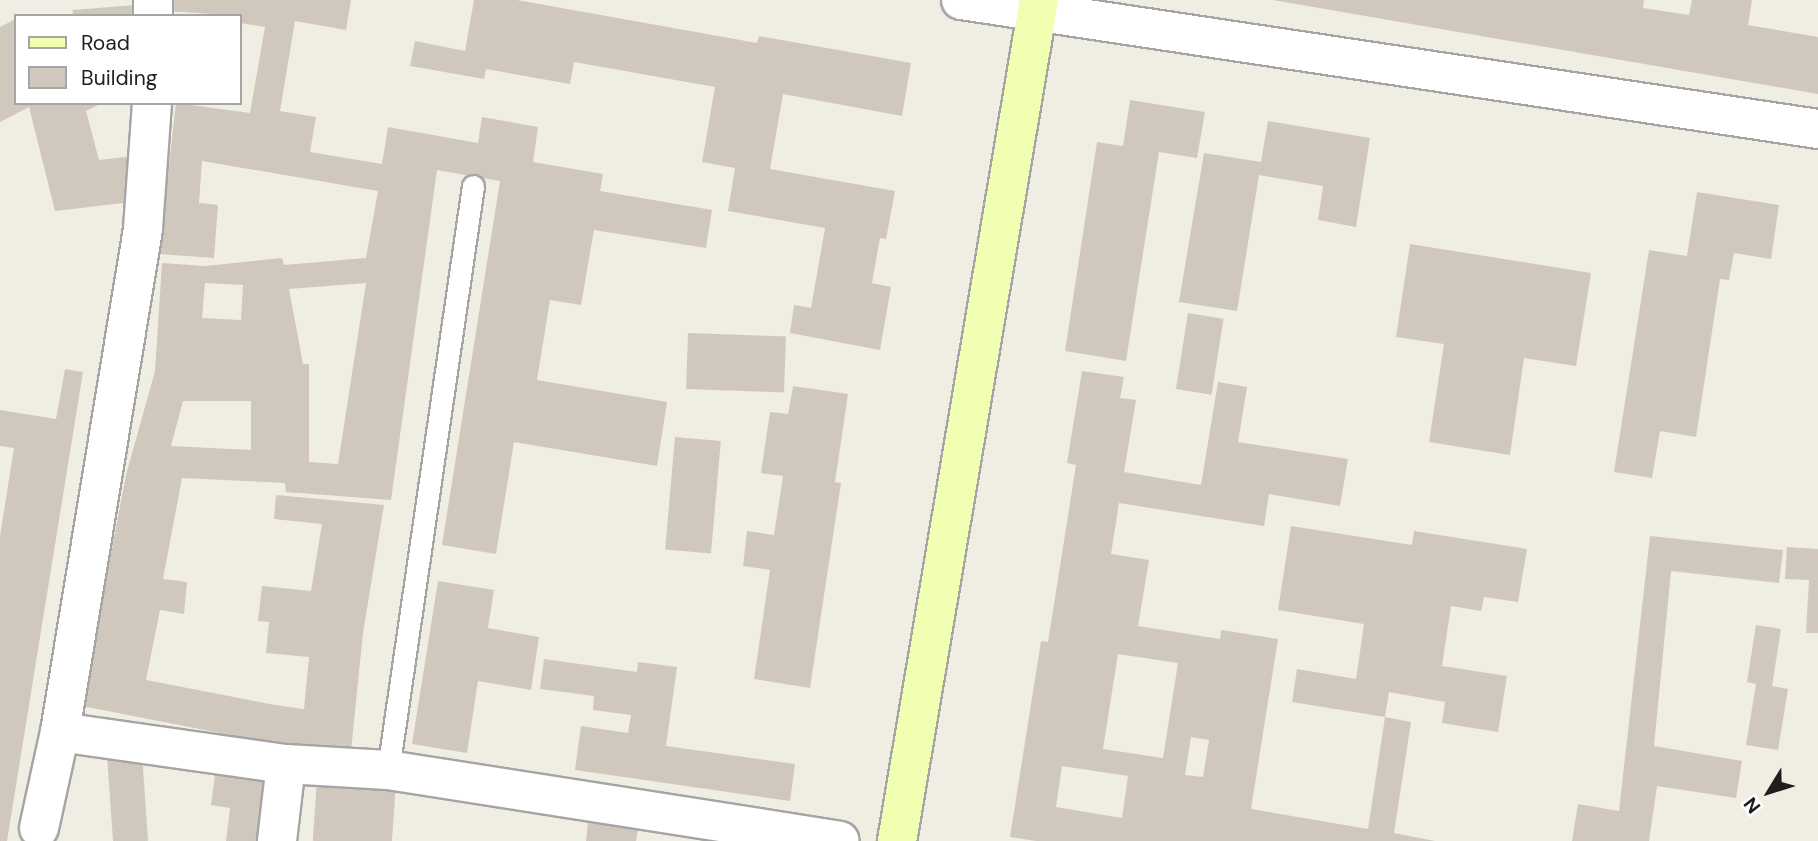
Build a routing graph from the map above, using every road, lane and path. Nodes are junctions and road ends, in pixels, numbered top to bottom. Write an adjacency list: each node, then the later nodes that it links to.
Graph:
1 (961, 0): 2 (street)
2 (1038, 7): 4 (street); 12 (main road)
3 (152, 105): 6 (street)
4 (1818, 128)
5 (473, 186): 8 (lane)
6 (60, 732): 7 (street); 9 (street)
7 (286, 764): 8 (street); 10 (street)
8 (388, 770): 11 (street)
9 (40, 828)
10 (276, 841)
11 (839, 841)
12 (897, 841)

